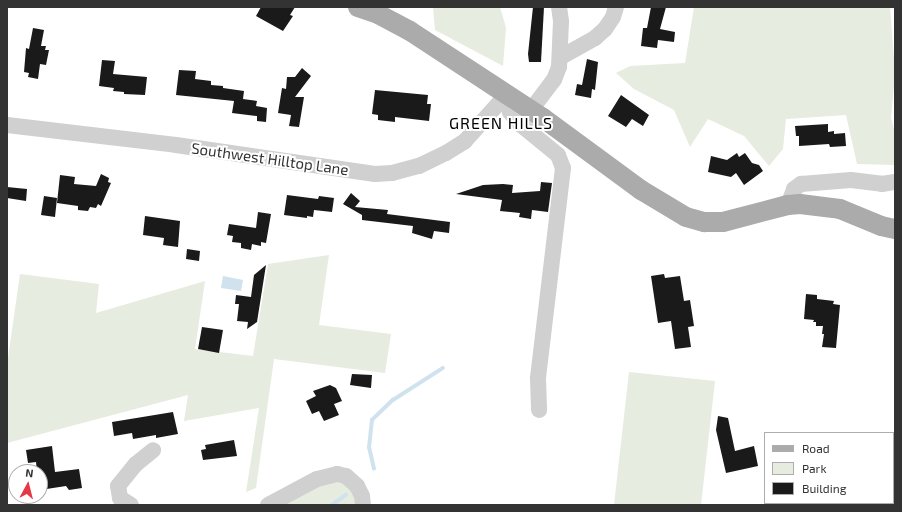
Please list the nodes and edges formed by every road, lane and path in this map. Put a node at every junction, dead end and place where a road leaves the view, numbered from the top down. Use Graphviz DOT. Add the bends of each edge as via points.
graph roads {
  1 [pos="358,7"];
  2 [pos="559,7"];
  3 [pos="616,7"];
  4 [pos="561,57"];
  5 [pos="506,95"];
  6 [pos="531,110"];
  7 [pos="7,125"];
  8 [pos="895,182"];
  9 [pos="788,205"];
  10 [pos="895,229"];
  11 [pos="539,410"];
  12 [pos="153,450"];
  13 [pos="131,505"];
  14 [pos="268,505"];
  15 [pos="363,505"];
  1 -- 5 [label="main road" via="404,27"];
  2 -- 4 [label="street"];
  3 -- 4 [label="street" via="605,29 595,38"];
  4 -- 6 [label="street" via="554,80"];
  5 -- 6 [label="main road"];
  5 -- 7 [label="street, Southwest Hilltop Lane" via="465,141 419,166 392,173 375,174 176,145"];
  5 -- 11 [label="street" via="510,112 520,124 558,155 563,168 538,380"];
  6 -- 9 [label="main road" via="641,190 686,217 704,222 723,222"];
  8 -- 9 [label="street" via="882,184 851,180 801,184 794,189"];
  9 -- 10 [label="main road" via="816,205 840,209"];
  12 -- 13 [label="street" via="136,464 118,486 120,498"];
  14 -- 15 [label="street" via="317,479 337,474 346,476 357,486"];
}
